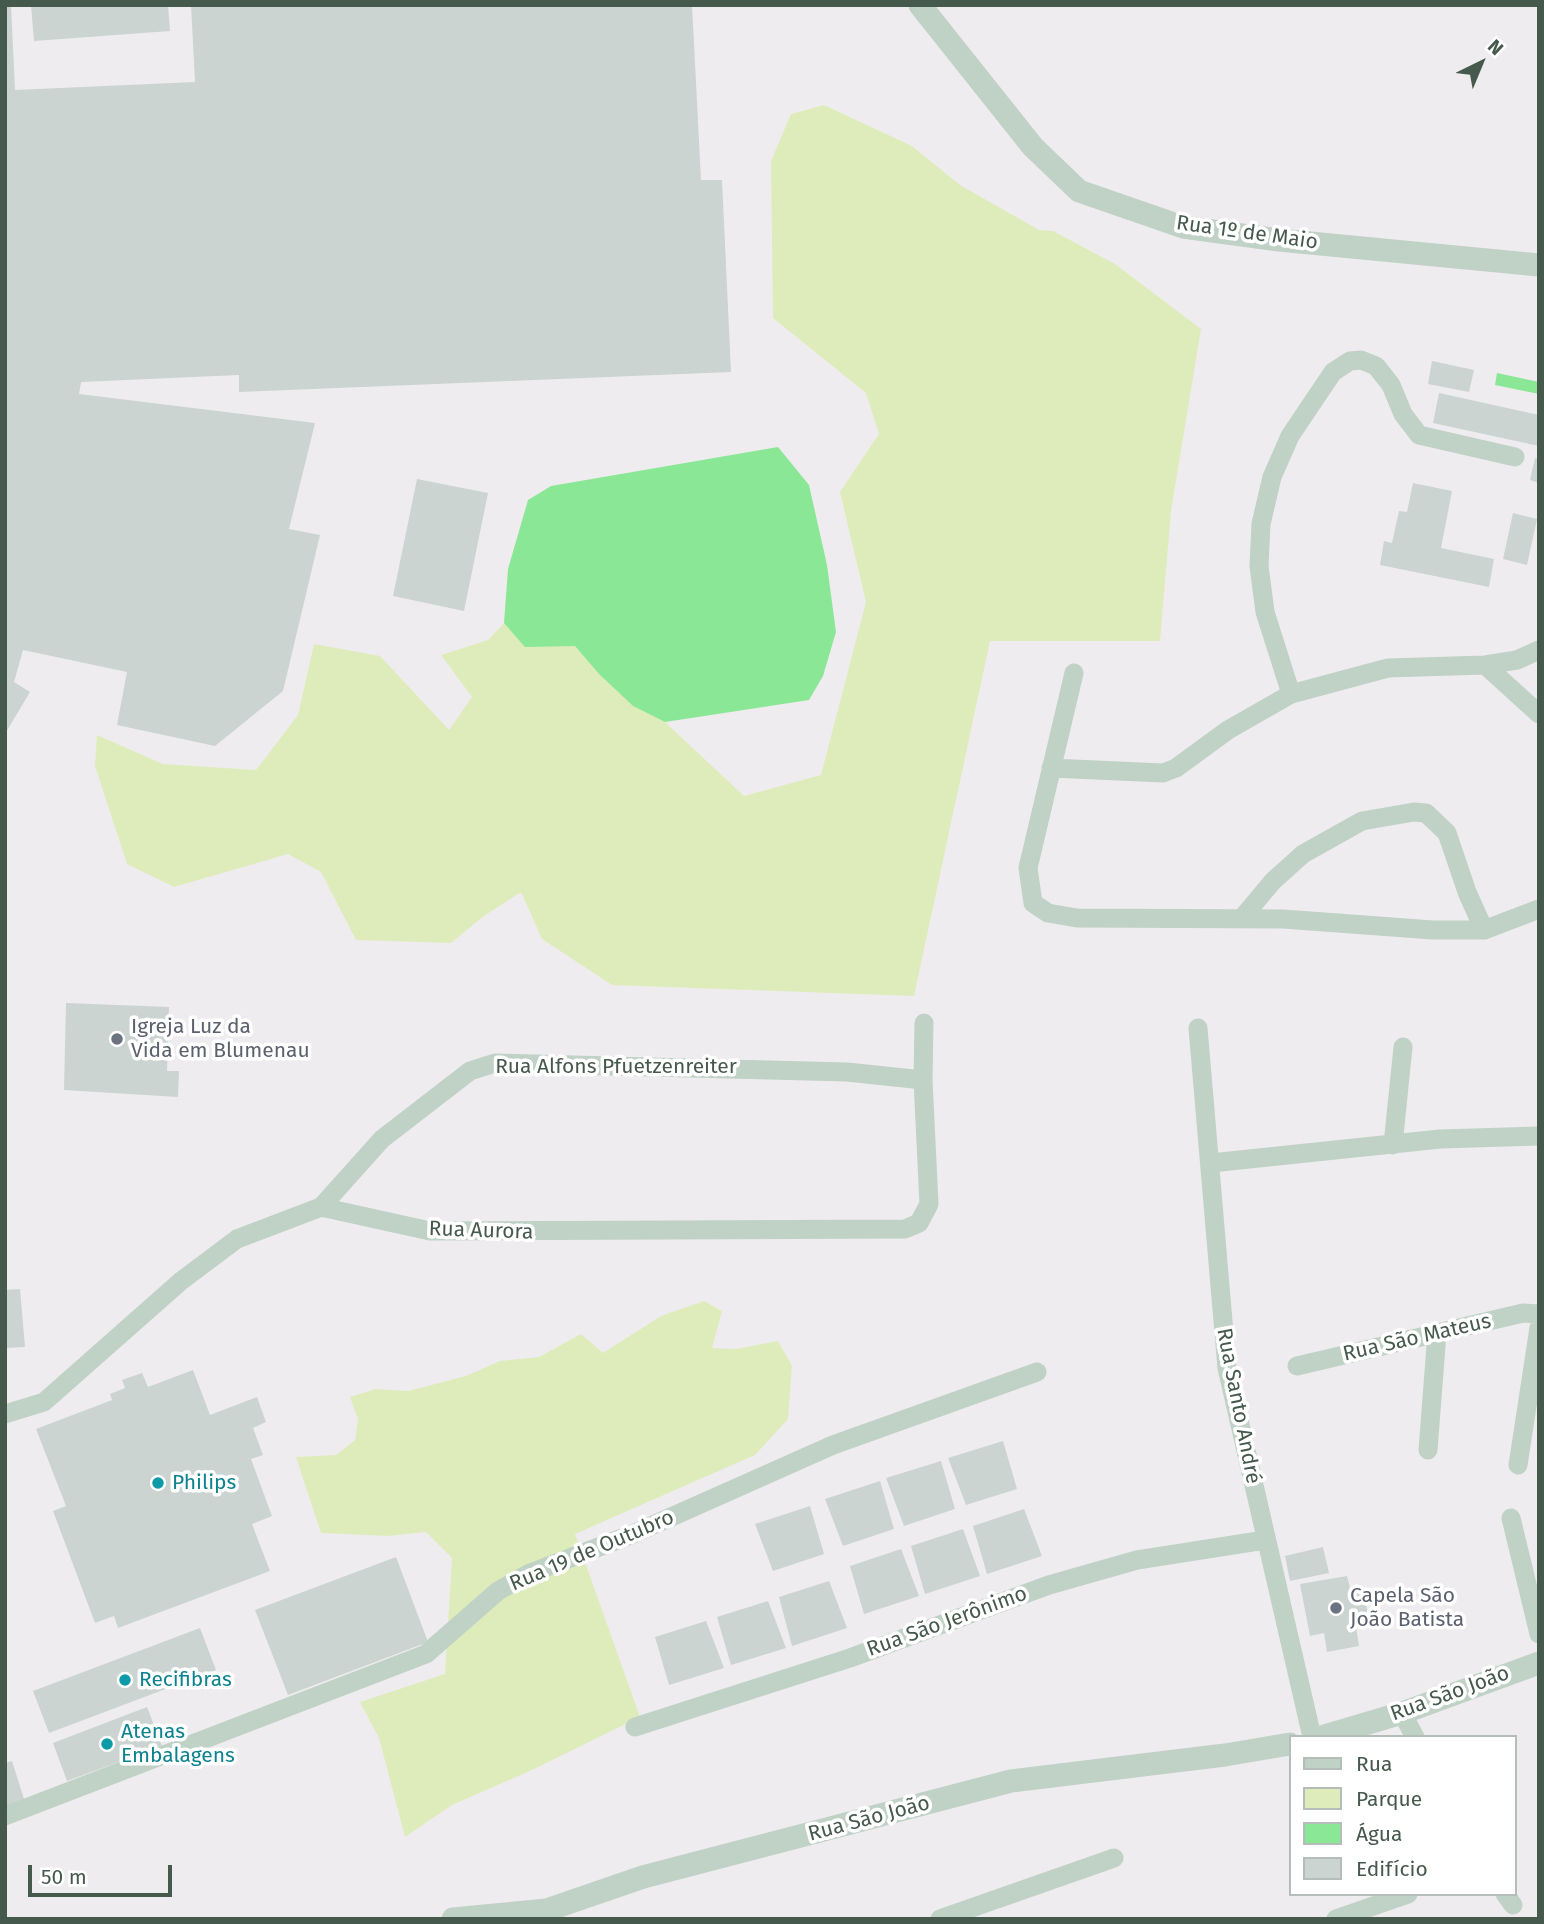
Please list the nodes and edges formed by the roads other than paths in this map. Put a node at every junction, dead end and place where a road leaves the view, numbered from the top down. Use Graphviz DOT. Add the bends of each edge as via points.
graph roads {
  1 [pos="919,5"];
  2 [pos="1539,265"];
  3 [pos="1515,457"];
  4 [pos="1539,650"];
  5 [pos="1485,665"];
  6 [pos="1074,673"];
  7 [pos="1291,694"];
  8 [pos="1539,715"];
  9 [pos="1051,768"];
  10 [pos="1539,909"];
  11 [pos="1242,918"];
  12 [pos="1484,930"];
  13 [pos="924,1023"];
  14 [pos="1198,1028"];
  15 [pos="1403,1047"];
  16 [pos="923,1080"];
  17 [pos="1539,1136"];
  18 [pos="1393,1144"];
  19 [pos="1211,1163"];
  20 [pos="321,1207"];
  21 [pos="1539,1314"];
  22 [pos="1539,1328"];
  23 [pos="1437,1333"];
  24 [pos="1297,1366"];
  25 [pos="1037,1373"];
  26 [pos="5,1414"];
  27 [pos="1428,1450"];
  28 [pos="1518,1465"];
  29 [pos="1511,1518"];
  30 [pos="1265,1540"];
  31 [pos="1539,1634"];
  32 [pos="1539,1663"];
  33 [pos="1402,1713"];
  34 [pos="635,1727"];
  35 [pos="1312,1735"];
  36 [pos="1328,1735"];
  37 [pos="1414,1735"];
  38 [pos="1288,1744"];
  39 [pos="5,1816"];
  40 [pos="1114,1858"];
  41 [pos="1402,1896"];
  42 [pos="453,1919"];
  43 [pos="940,1919"];
  44 [pos="1336,1919"];
  1 -- 2 [label="street, Rua 1º de Maio" via="1032,147 1079,191 1183,227"];
  3 -- 7 [label="street" via="1419,435 1376,366 1350,361 1333,372 1290,436 1272,477 1261,524 1259,566 1265,612"];
  4 -- 5 [label="street" via="1517,660"];
  5 -- 7 [label="street" via="1388,668"];
  5 -- 8 [label="street"];
  6 -- 9 [label="street"];
  7 -- 9 [label="street" via="1163,773"];
  9 -- 11 [label="street" via="1028,868 1033,903 1048,913 1077,918"];
  10 -- 12 [label="street"];
  11 -- 12 [label="street"];
  11 -- 12 [label="street" via="1303,855 1362,821 1414,812 1426,813 1447,833"];
  13 -- 16 [label="street"];
  14 -- 19 [label="street, Rua Santo André"];
  15 -- 18 [label="street"];
  16 -- 20 [label="street, Rua Alfons Pfuetzenreiter" via="821,1071 495,1063 470,1071 382,1139"];
  16 -- 20 [label="street, Rua Aurora" via="929,1203 919,1223 905,1229 430,1231"];
  17 -- 18 [label="street"];
  18 -- 19 [label="street"];
  19 -- 30 [label="street, Rua Santo André" via="1227,1368"];
  20 -- 26 [label="street" via="237,1239 181,1281 44,1402"];
  21 -- 23 [label="street, Rua São Mateus" via="1523,1313"];
  22 -- 28 [label="street"];
  23 -- 24 [label="street, Rua São Mateus"];
  23 -- 27 [label="street"];
  25 -- 39 [label="street, Rua 19 de Outubro" via="833,1445 632,1534 528,1574 498,1591 426,1654"];
  29 -- 31 [label="street"];
  30 -- 34 [label="street, Rua São Jerônimo" via="1137,1560 1049,1585 875,1649"];
  30 -- 35 [label="street, Rua Santo André"];
  32 -- 33 [label="street, Rua São João"];
  33 -- 36 [label="street, Rua São João"];
  33 -- 37 [label="street"];
  38 -- 42 [label="street, Rua São João" via="1011,1781 643,1877 547,1910"];
  40 -- 43 [label="street"];
  41 -- 44 [label="street"];
}
